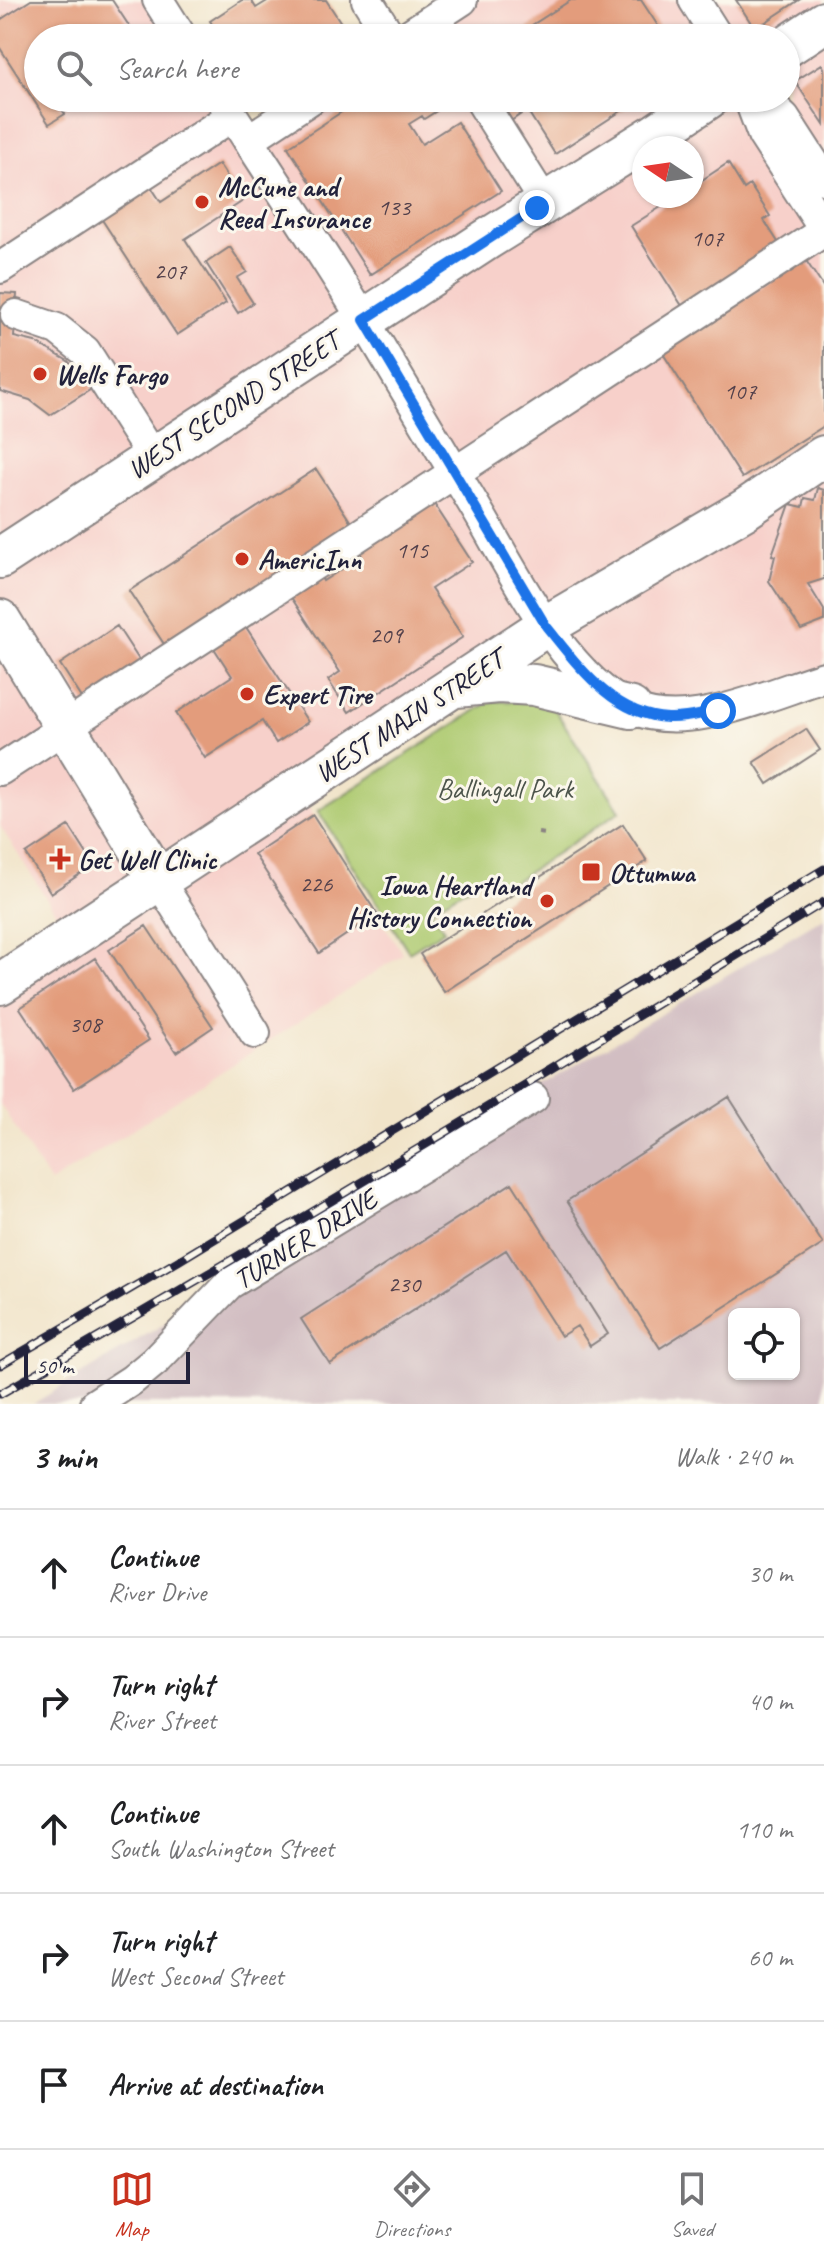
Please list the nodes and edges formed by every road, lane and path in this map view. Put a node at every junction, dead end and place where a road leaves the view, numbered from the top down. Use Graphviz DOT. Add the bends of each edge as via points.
graph roads {
  1 [pos="158,0"];
  2 [pos="367,0"];
  3 [pos="462,0"];
  4 [pos="694,0"];
  5 [pos="824,22"];
  6 [pos="173,24"];
  7 [pos="382,24"];
  8 [pos="440,24"];
  9 [pos="709,24"];
  10 [pos="800,38"];
  11 [pos="257,112"];
  12 [pos="488,112"];
  13 [pos="687,112"];
  14 [pos="754,112"];
  15 [pos="779,112"];
  16 [pos="234,118"];
  17 [pos="824,179"];
  18 [pos="545,203"];
  19 [pos="824,230"];
  20 [pos="0,268"];
  21 [pos="16,315"];
  22 [pos="364,320"];
  23 [pos="824,456"];
  24 [pos="153,458"];
  25 [pos="454,472"];
  26 [pos="0,558"];
  27 [pos="0,620"];
  28 [pos="546,626"];
  29 [pos="824,677"];
  30 [pos="452,688"];
  31 [pos="631,708"];
  32 [pos="64,727"];
  33 [pos="0,770"];
  34 [pos="538,833"];
  35 [pos="546,834"];
  36 [pos="159,881"];
  37 [pos="0,984"];
  38 [pos="255,1033"];
  39 [pos="533,1098"];
  40 [pos="95,1404"];
  1 -- 6 [label="street"];
  2 -- 7 [label="street"];
  3 -- 8 [label="street"];
  4 -- 9 [label="street"];
  5 -- 10 [label="main road"];
  11 -- 16 [label="street"];
  12 -- 18 [label="street"];
  13 -- 18 [label="main road, WEST SECOND STREET"];
  14 -- 19 [label="street" via="763,135"];
  15 -- 17 [label="street"];
  16 -- 20 [label="street"];
  16 -- 22 [label="street"];
  18 -- 22 [label="main road, WEST SECOND STREET"];
  19 -- 25 [label="street"];
  21 -- 24 [label="street" via="57,329 85,351"];
  22 -- 24 [label="main road, WEST SECOND STREET"];
  22 -- 25 [label="street"];
  23 -- 28 [label="main road, WEST MAIN STREET" via="744,510"];
  24 -- 26 [label="main road, WEST SECOND STREET"];
  25 -- 28 [label="street"];
  25 -- 32 [label="street"];
  27 -- 32 [label="main road"];
  28 -- 30 [label="main road, WEST MAIN STREET"];
  28 -- 31 [label="street" via="593,681"];
  29 -- 31 [label="street" via="690,717 668,718"];
  30 -- 31 [label="main road" via="534,685"];
  30 -- 36 [label="main road, WEST MAIN STREET"];
  32 -- 33 [label="street"];
  32 -- 36 [label="main road"];
  34 -- 35 [label="path"];
  36 -- 37 [label="main road, WEST MAIN STREET"];
  36 -- 38 [label="street"];
  39 -- 40 [label="street, TURNER DRIVE" via="229,1284 155,1361"];
}
